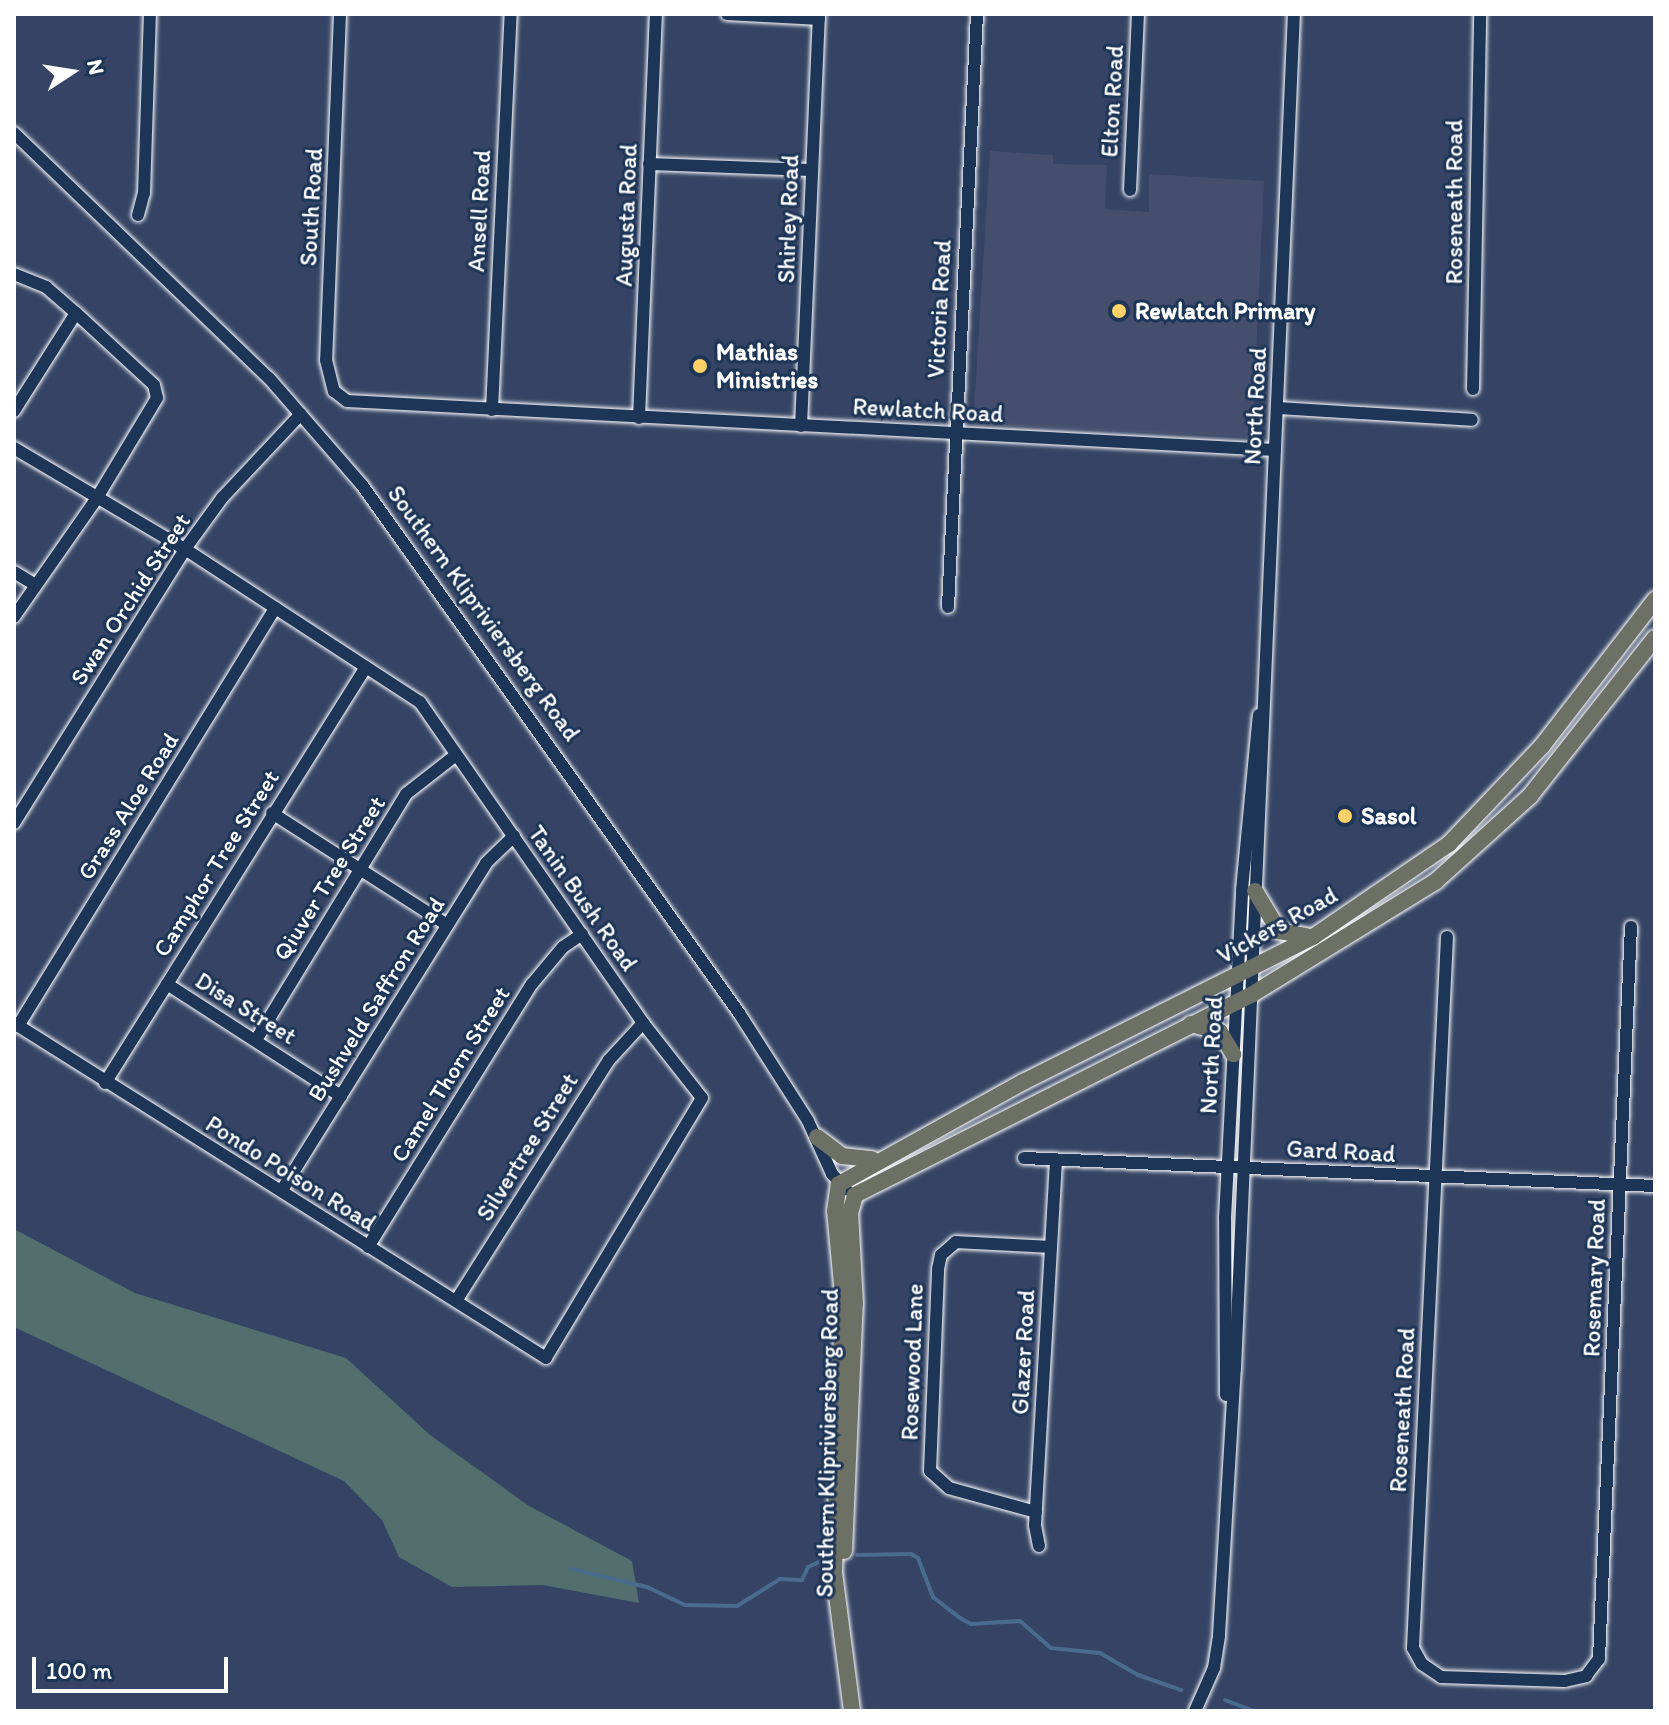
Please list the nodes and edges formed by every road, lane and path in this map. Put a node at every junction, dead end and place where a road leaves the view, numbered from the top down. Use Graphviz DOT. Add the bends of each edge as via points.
graph roads {
  1 [pos="150,14"];
  2 [pos="340,14"];
  3 [pos="511,14"];
  4 [pos="656,14"];
  5 [pos="727,14"];
  6 [pos="977,14"];
  7 [pos="1138,14"];
  8 [pos="1294,14"];
  9 [pos="1480,14"];
  10 [pos="819,17"];
  11 [pos="14,133"];
  12 [pos="649,164"];
  13 [pos="811,170"];
  14 [pos="1130,190"];
  15 [pos="138,215"];
  16 [pos="14,274"];
  17 [pos="76,313"];
  18 [pos="1473,389"];
  19 [pos="340,397"];
  20 [pos="1278,408"];
  21 [pos="492,410"];
  22 [pos="14,411"];
  23 [pos="301,414"];
  24 [pos="639,418"];
  25 [pos="1472,420"];
  26 [pos="801,426"];
  27 [pos="954,433"];
  28 [pos="14,448"];
  29 [pos="1275,450"];
  30 [pos="97,498"];
  31 [pos="185,549"];
  32 [pos="14,572"];
  33 [pos="34,584"];
  34 [pos="1655,600"];
  35 [pos="948,607"];
  36 [pos="275,608"];
  37 [pos="14,617"];
  38 [pos="1655,638"];
  39 [pos="366,667"];
  40 [pos="1262,704"];
  41 [pos="456,755"];
  42 [pos="272,813"];
  43 [pos="14,823"];
  44 [pos="514,836"];
  45 [pos="360,870"];
  46 [pos="1255,891"];
  47 [pos="447,925"];
  48 [pos="1631,927"];
  49 [pos="582,934"];
  50 [pos="1313,937"];
  51 [pos="1447,937"];
  52 [pos="1244,972"];
  53 [pos="167,984"];
  54 [pos="1244,998"];
  55 [pos="643,1023"];
  56 [pos="16,1024"];
  57 [pos="1191,1024"];
  58 [pos="256,1040"];
  59 [pos="1233,1054"];
  60 [pos="105,1083"];
  61 [pos="341,1096"];
  62 [pos="817,1137"];
  63 [pos="1024,1158"];
  64 [pos="879,1159"];
  65 [pos="1056,1161"];
  66 [pos="1228,1169"];
  67 [pos="1244,1170"];
  68 [pos="1435,1177"];
  69 [pos="839,1184"];
  70 [pos="1620,1184"];
  71 [pos="1655,1186"];
  72 [pos="282,1190"];
  73 [pos="855,1195"];
  74 [pos="368,1247"];
  75 [pos="1051,1247"];
  76 [pos="456,1301"];
  77 [pos="546,1358"];
  78 [pos="1228,1409"];
  79 [pos="1036,1512"];
  80 [pos="1039,1546"];
  81 [pos="1602,1631"];
  82 [pos="852,1711"];
  83 [pos="864,1711"];
  84 [pos="1195,1711"];
  1 -- 15 [label="street" via="144,193"];
  2 -- 19 [label="street, South Road" via="326,360 329,381"];
  3 -- 21 [label="street, Ansell Road"];
  4 -- 12 [label="street, Augusta Road"];
  5 -- 10 [label="street"];
  6 -- 27 [label="street, Victoria Road"];
  7 -- 14 [label="street, Elton Road"];
  8 -- 20 [label="street, North Road"];
  9 -- 18 [label="street, Roseneath Road"];
  10 -- 13 [label="street, Shirley Road"];
  11 -- 23 [label="street, Southern Klipriviersberg Road"];
  12 -- 13 [label="street"];
  12 -- 24 [label="street, Augusta Road"];
  13 -- 26 [label="street, Shirley Road"];
  16 -- 17 [label="street" via="46,287"];
  17 -- 22 [label="street"];
  17 -- 30 [label="street" via="154,385 157,398"];
  19 -- 21 [label="street, Rewlatch Road" via="355,403"];
  20 -- 25 [label="street"];
  20 -- 29 [label="street, North Road"];
  21 -- 24 [label="street, Rewlatch Road"];
  23 -- 31 [label="street, Swan Orchid Street" via="222,498"];
  23 -- 62 [label="street, Southern Klipriviersberg Road" via="362,485 599,812 774,1064"];
  24 -- 26 [label="street, Rewlatch Road"];
  26 -- 27 [label="street, Rewlatch Road"];
  27 -- 29 [label="street, Rewlatch Road"];
  27 -- 35 [label="street, Victoria Road"];
  28 -- 30 [label="street, Tanin Bush Road"];
  29 -- 40 [label="street, North Road"];
  30 -- 31 [label="street, Tanin Bush Road"];
  30 -- 33 [label="street"];
  31 -- 36 [label="street, Tanin Bush Road"];
  31 -- 43 [label="street, Swan Orchid Street"];
  32 -- 33 [label="street"];
  33 -- 37 [label="street"];
  34 -- 50 [label="main road, Vickers Road" via="1542,746 1456,838"];
  36 -- 39 [label="street, Tanin Bush Road"];
  36 -- 56 [label="street, Grass Aloe Road"];
  38 -- 54 [label="main road, Vickers Road" via="1549,774 1471,853 1366,928"];
  39 -- 41 [label="street, Tanin Bush Road" via="420,702"];
  39 -- 42 [label="street, Camphor Tree Street"];
  40 -- 46 [label="street, North Road" via="1266,749"];
  40 -- 52 [label="street, North Road" via="1251,772"];
  41 -- 44 [label="street, Tanin Bush Road"];
  41 -- 45 [label="street, Qiuver Tree Street" via="406,794"];
  42 -- 45 [label="street"];
  42 -- 53 [label="street, Camphor Tree Street"];
  44 -- 47 [label="street, Bushveld Saffron Road" via="486,863"];
  44 -- 49 [label="street, Tanin Bush Road"];
  45 -- 47 [label="street"];
  45 -- 58 [label="street, Qiuver Tree Street"];
  46 -- 50 [label="main road" via="1279,931"];
  46 -- 52 [label="street, North Road"];
  47 -- 61 [label="street, Bushveld Saffron Road"];
  48 -- 70 [label="street, Rosemary Road"];
  49 -- 55 [label="street, Tanin Bush Road"];
  49 -- 74 [label="street, Camel Thorn Street" via="563,947 532,984"];
  50 -- 52 [label="main road, Vickers Road"];
  51 -- 68 [label="street, Roseneath Road"];
  52 -- 54 [label="street, North Road"];
  52 -- 64 [label="main road, Vickers Road"];
  53 -- 58 [label="street, Disa Street"];
  53 -- 60 [label="street, Camphor Tree Street"];
  54 -- 57 [label="main road, Vickers Road"];
  54 -- 59 [label="street, North Road"];
  54 -- 67 [label="street, North Road"];
  55 -- 76 [label="street, Silvertree Street" via="609,1060"];
  55 -- 77 [label="street, Tanin Bush Road" via="702,1098"];
  56 -- 60 [label="street, Pondo Poison Road"];
  57 -- 59 [label="main road" via="1220,1032"];
  57 -- 73 [label="main road, Vickers Road"];
  58 -- 61 [label="street, Disa Street"];
  59 -- 66 [label="street, North Road"];
  60 -- 72 [label="street, Pondo Poison Road"];
  61 -- 72 [label="street, Bushveld Saffron Road"];
  62 -- 64 [label="main road" via="854,1160"];
  62 -- 69 [label="street, Southern Klipriviersberg Road"];
  63 -- 65 [label="street, Gard Road"];
  64 -- 69 [label="main road, Vickers Road"];
  65 -- 66 [label="street, Gard Road"];
  65 -- 75 [label="street, Glazer Road"];
  66 -- 67 [label="street, Gard Road"];
  66 -- 78 [label="street, North Road" via="1223,1338"];
  67 -- 68 [label="street, Gard Road"];
  67 -- 78 [label="street, North Road"];
  68 -- 70 [label="street, Gard Road"];
  68 -- 81 [label="street, Roseneath Road" via="1415,1654 1441,1677 1565,1681 1586,1676 1597,1665"];
  69 -- 73 [label="street"];
  69 -- 82 [label="main road, Southern Klipriviersberg Road" via="835,1211 843,1295 834,1572"];
  70 -- 71 [label="street, Gard Road"];
  70 -- 81 [label="street, Rosemary Road"];
  72 -- 74 [label="street, Pondo Poison Road"];
  73 -- 83 [label="main road, Southern Klipriviersberg Road" via="850,1213 855,1304 844,1575"];
  74 -- 76 [label="street, Pondo Poison Road"];
  75 -- 79 [label="street, Glazer Road"];
  75 -- 79 [label="street, Rosewood Lane" via="956,1242 941,1255 938,1269 930,1471 949,1488"];
  76 -- 77 [label="street, Pondo Poison Road"];
  78 -- 84 [label="street, North Road" via="1219,1635 1214,1668"];
  79 -- 80 [label="street, Glazer Road"];
}
